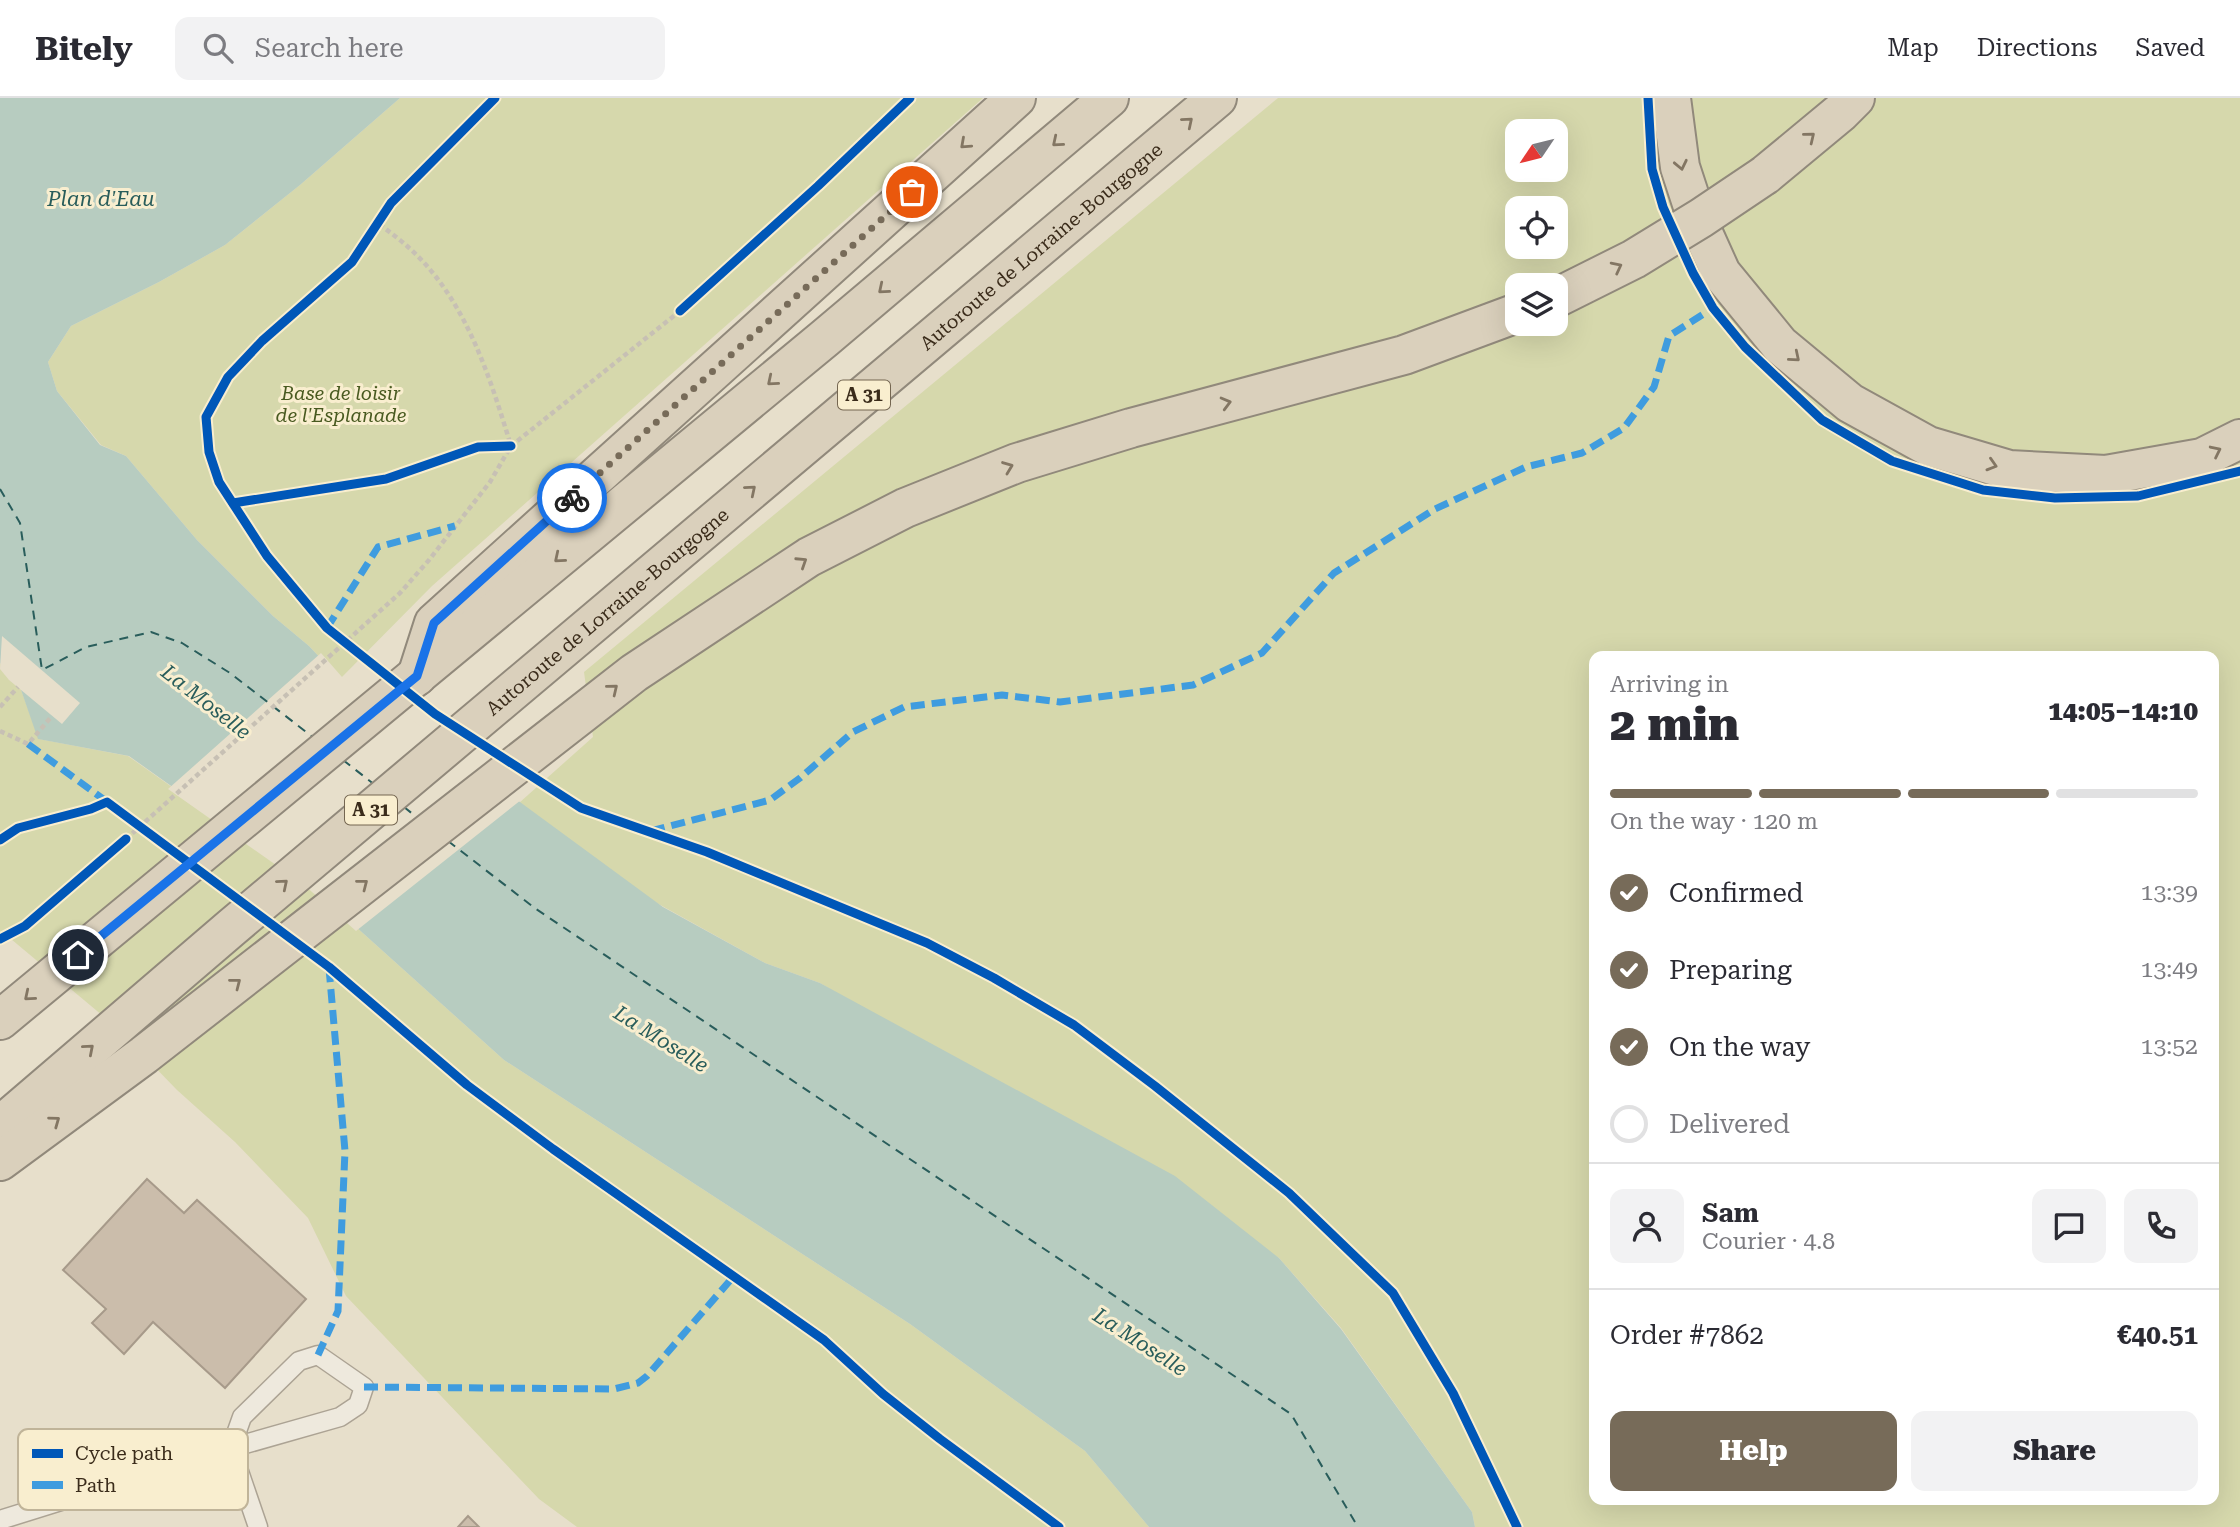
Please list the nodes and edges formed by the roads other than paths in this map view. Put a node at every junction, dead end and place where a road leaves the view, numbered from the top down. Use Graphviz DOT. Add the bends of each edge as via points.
graph roads {
  1 [pos="1016,98"];
  2 [pos="1109,98"];
  3 [pos="1217,98"];
  4 [pos="1671,98"];
  5 [pos="1854,98"];
  6 [pos="1568,292"];
  7 [pos="1505,317"];
  8 [pos="2240,439"];
  9 [pos="417,676"];
  10 [pos="0,1020"];
  11 [pos="0,1126"];
  12 [pos="0,1161"];
  13 [pos="238,1429"];
  14 [pos="248,1443"];
  15 [pos="248,1498"];
  16 [pos="32,1510"];
  17 [pos="0,1520"];
  18 [pos="258,1527"];
  1 -- 9 [label="highway, one-way" via="434,623"];
  2 -- 9 [label="highway, one-way"];
  11 -- 3 [label="highway, Autoroute de Lorraine-Bourgogne / A 31, one-way"];
  4 -- 8 [label="highway, one-way" via="1680,167 1721,273 1780,345 1850,403 1928,446 2009,470 2106,475 2202,458"];
  6 -- 5 [label="highway, one-way, bridge" via="1634,259 1765,174"];
  12 -- 7 [label="highway, one-way" via="144,1055 634,673 809,557 905,508 1017,463 1404,355"];
  9 -- 10 [label="highway, one-way"];
  13 -- 14 [label="lane" via="242,1417 299,1361 318,1355 364,1387 358,1405 340,1418"];
  15 -- 18 [label="lane"];
  16 -- 17 [label="lane"];
}
